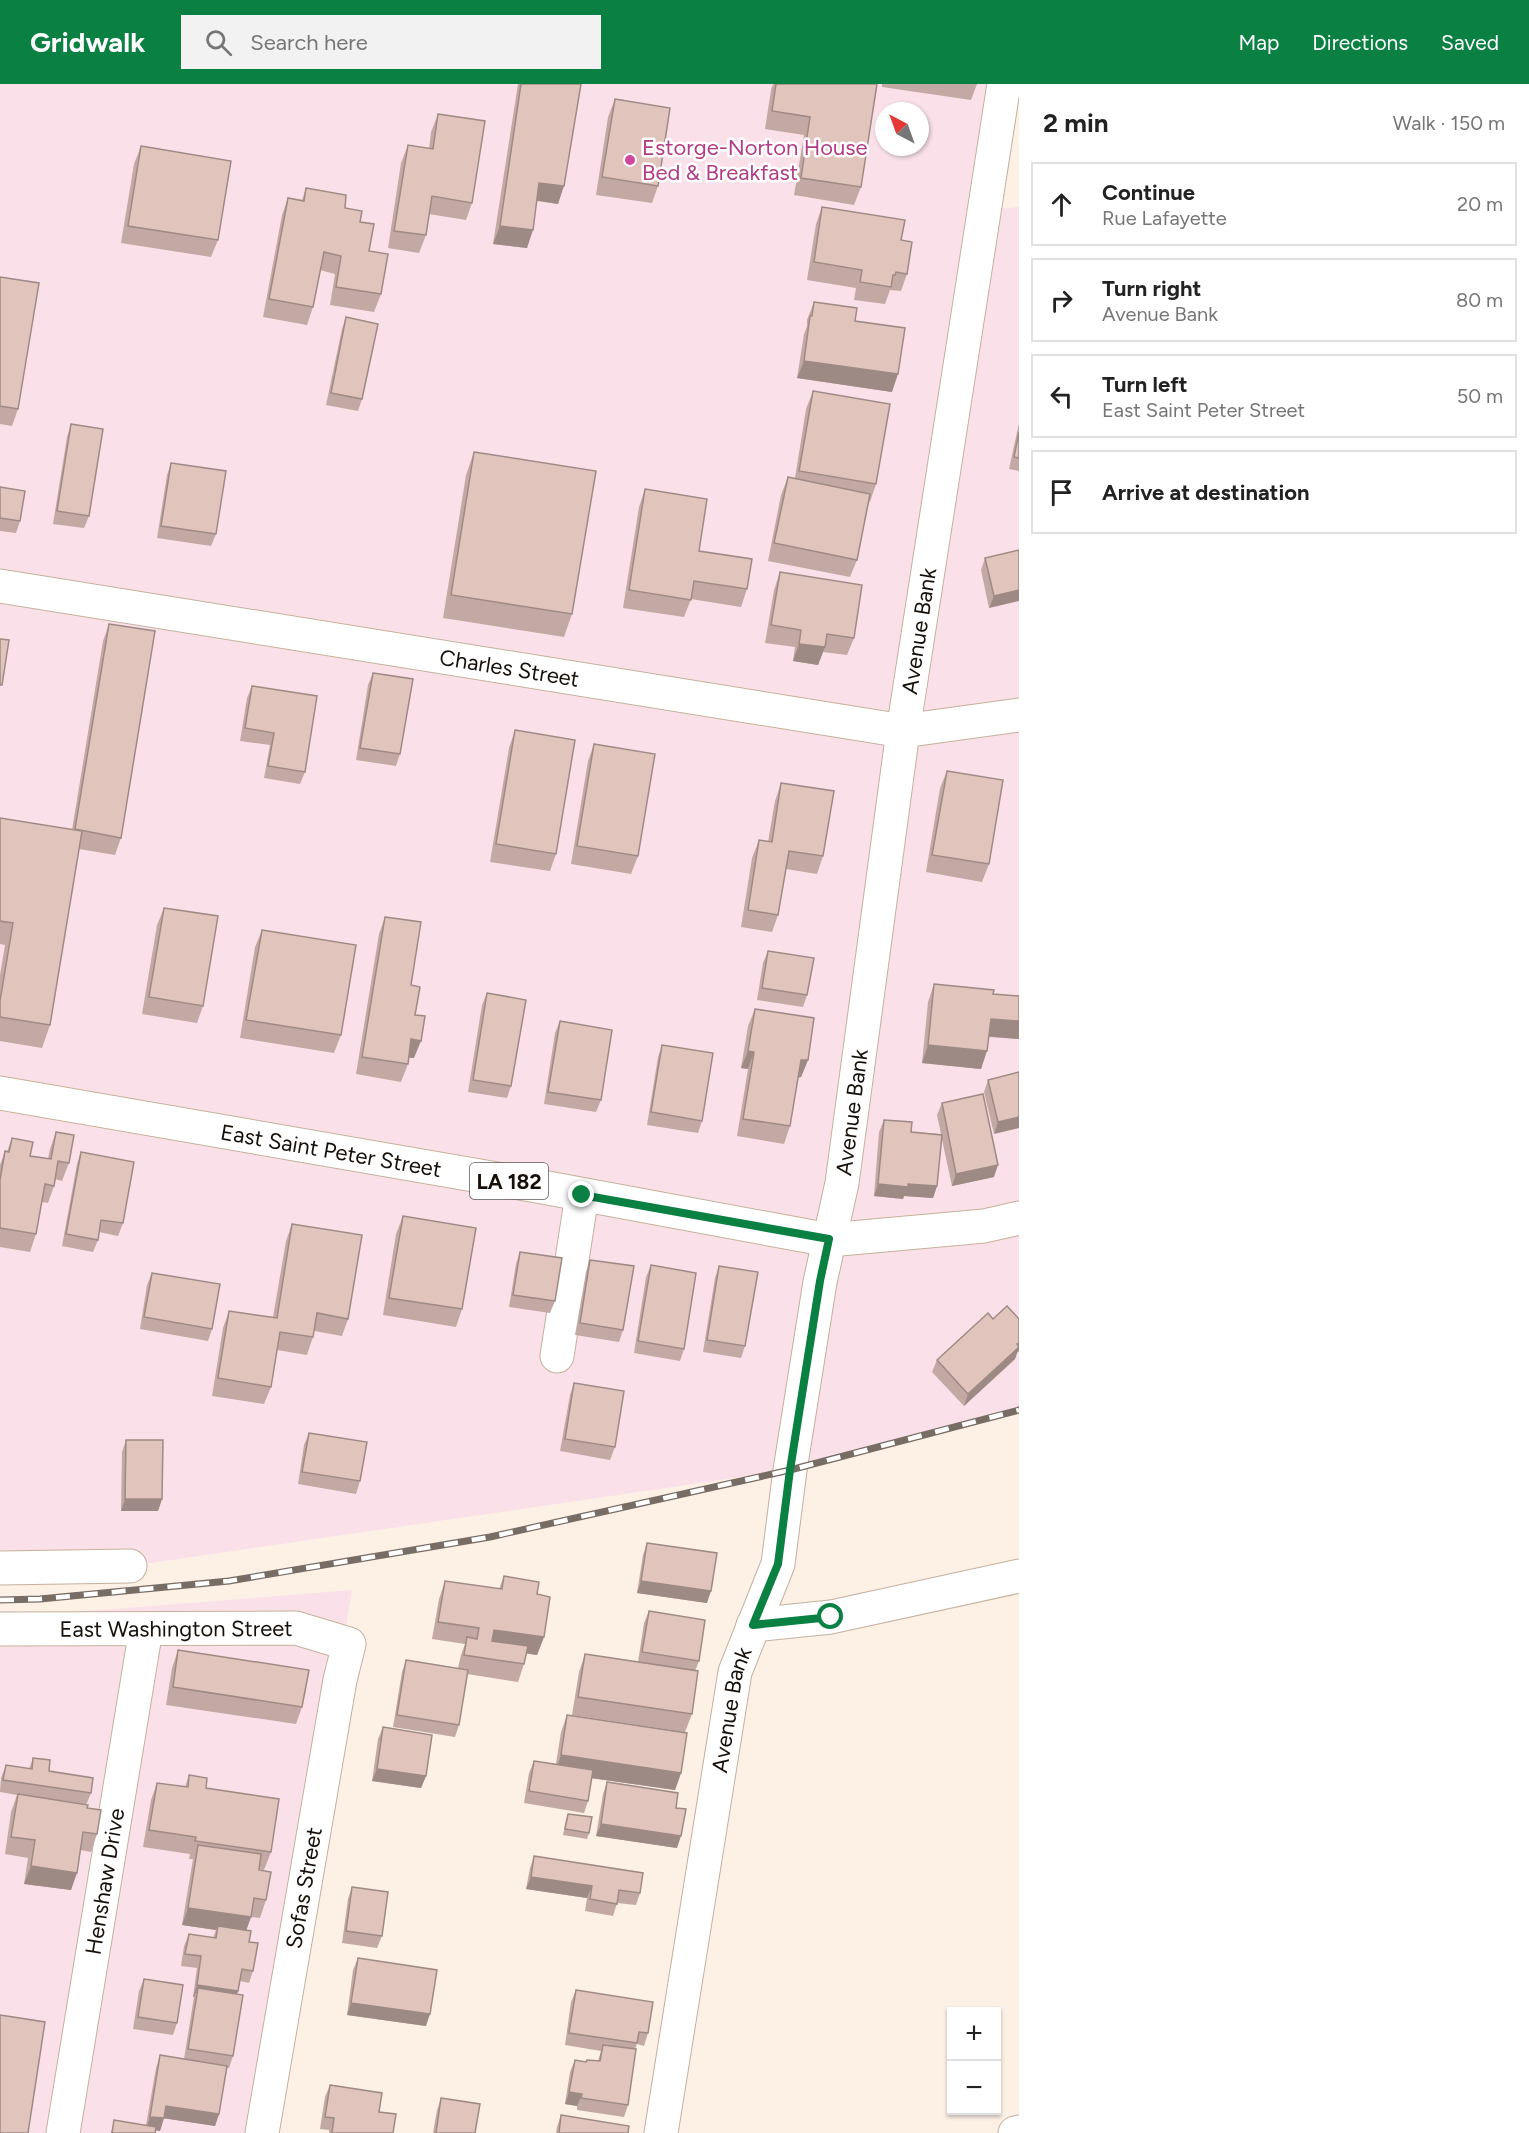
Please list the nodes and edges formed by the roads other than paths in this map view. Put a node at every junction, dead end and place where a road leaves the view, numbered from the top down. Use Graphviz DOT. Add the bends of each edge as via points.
graph roads {
  1 [pos="1004,84"];
  2 [pos="0,586"];
  3 [pos="1019,715"];
  4 [pos="903,731"];
  5 [pos="0,1093"];
  6 [pos="582,1195"];
  7 [pos="1019,1218"];
  8 [pos="829,1239"];
  9 [pos="557,1356"];
  10 [pos="130,1566"];
  11 [pos="0,1568"];
  12 [pos="1019,1576"];
  13 [pos="753,1625"];
  14 [pos="0,1629"];
  15 [pos="146,1629"];
  16 [pos="349,1644"];
  17 [pos="63,2133"];
  18 [pos="262,2133"];
  19 [pos="661,2133"];
  1 -- 4 [label="street, Avenue Bank"];
  2 -- 4 [label="street, Charles Street"];
  3 -- 4 [label="street, Charles Street"];
  4 -- 8 [label="street, Avenue Bank" via="842,1183"];
  5 -- 6 [label="street, East Saint Peter Street / LA 182"];
  6 -- 8 [label="street, East Saint Peter Street / LA 182"];
  6 -- 9 [label="street"];
  7 -- 8 [label="street, East Saint Peter Street / LA 182" via="984,1226"];
  8 -- 13 [label="street, Avenue Bank" via="778,1564"];
  10 -- 11 [label="street"];
  12 -- 13 [label="street" via="831,1617"];
  13 -- 19 [label="street, Avenue Bank" via="735,1672"];
  14 -- 15 [label="street, East Washington Street"];
  15 -- 16 [label="street, East Washington Street" via="296,1628"];
  15 -- 17 [label="street, Henshaw Drive"];
  16 -- 18 [label="street, Sofas Street"];
}
